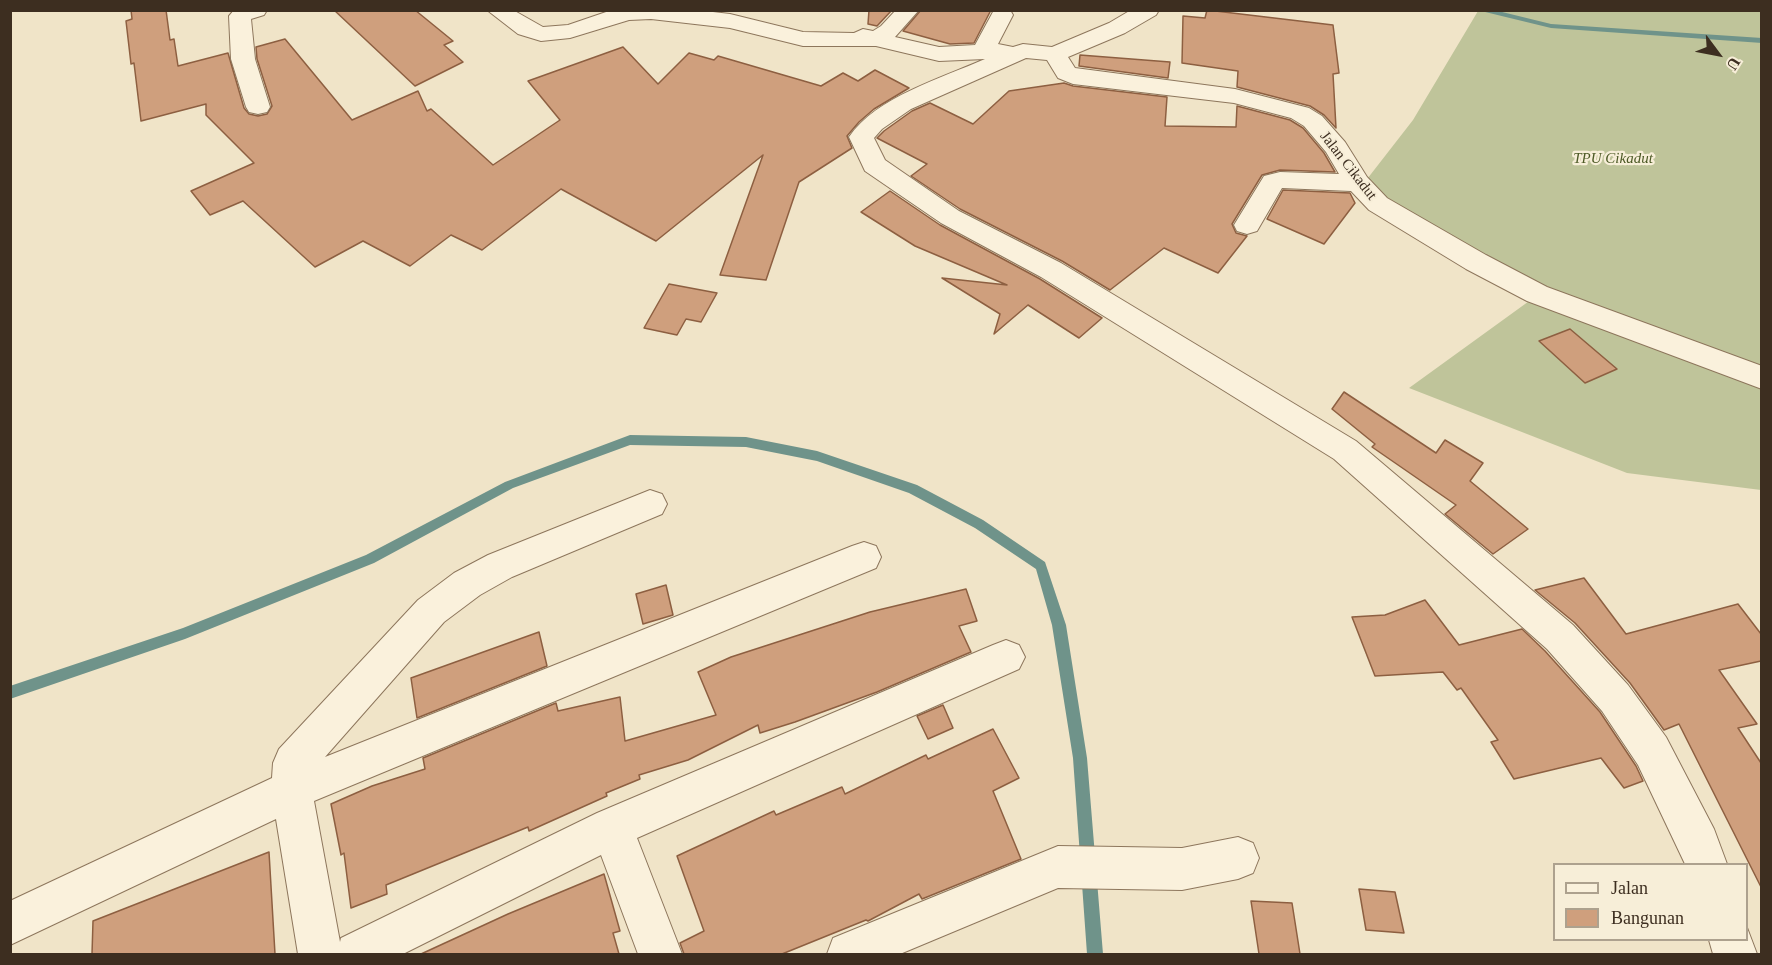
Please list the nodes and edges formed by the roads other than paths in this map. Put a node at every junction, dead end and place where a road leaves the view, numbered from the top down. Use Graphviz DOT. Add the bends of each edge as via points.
graph roads {
  1 [pos="498,10"];
  2 [pos="545,10"];
  3 [pos="583,10"];
  4 [pos="750,10"];
  5 [pos="908,10"];
  6 [pos="1148,10"];
  7 [pos="245,12"];
  8 [pos="1002,15"];
  9 [pos="876,39"];
  10 [pos="1023,51"];
  11 [pos="982,52"];
  12 [pos="1055,54"];
  13 [pos="258,107"];
  14 [pos="1358,183"];
  15 [pos="1247,225"];
  16 [pos="1761,378"];
  17 [pos="650,504"];
  18 [pos="864,557"];
  19 [pos="1006,657"];
  20 [pos="292,790"];
  21 [pos="612,828"];
  22 [pos="1238,858"];
  23 [pos="1706,863"];
  24 [pos="10,924"];
  25 [pos="320,954"];
  26 [pos="357,954"];
  27 [pos="660,954"];
  28 [pos="849,954"];
  1 -- 9 [label="street" via="541,34 651,12 730,21 803,39"];
  2 -- 3 [label="street" via="561,18"];
  4 -- 9 [label="street" via="793,16"];
  5 -- 9 [label="street"];
  6 -- 12 [label="street" via="1117,28"];
  7 -- 13 [label="street" via="243,59"];
  8 -- 11 [label="street"];
  9 -- 11 [label="street" via="939,54"];
  10 -- 11 [label="street"];
  10 -- 12 [label="street"];
  10 -- 23 [label="street" via="903,104 873,124 861,137 874,165 950,217 1051,270 1345,450 1560,637 1615,698 1653,751"];
  12 -- 14 [label="street, Jalan Cikadut" via="1066,73 1073,77 1235,96 1300,113 1313,121 1336,147"];
  14 -- 15 [label="street" via="1273,182"];
  14 -- 16 [label="street, Jalan Cikadut" via="1378,204 1537,294"];
  17 -- 20 [label="street" via="500,566 431,611 293,763"];
  18 -- 20 [label="street"];
  19 -- 21 [label="street"];
  20 -- 24 [label="street"];
  20 -- 25 [label="street"];
  21 -- 26 [label="street"];
  21 -- 27 [label="street"];
  22 -- 28 [label="street" via="1182,869 1058,867"];
}
